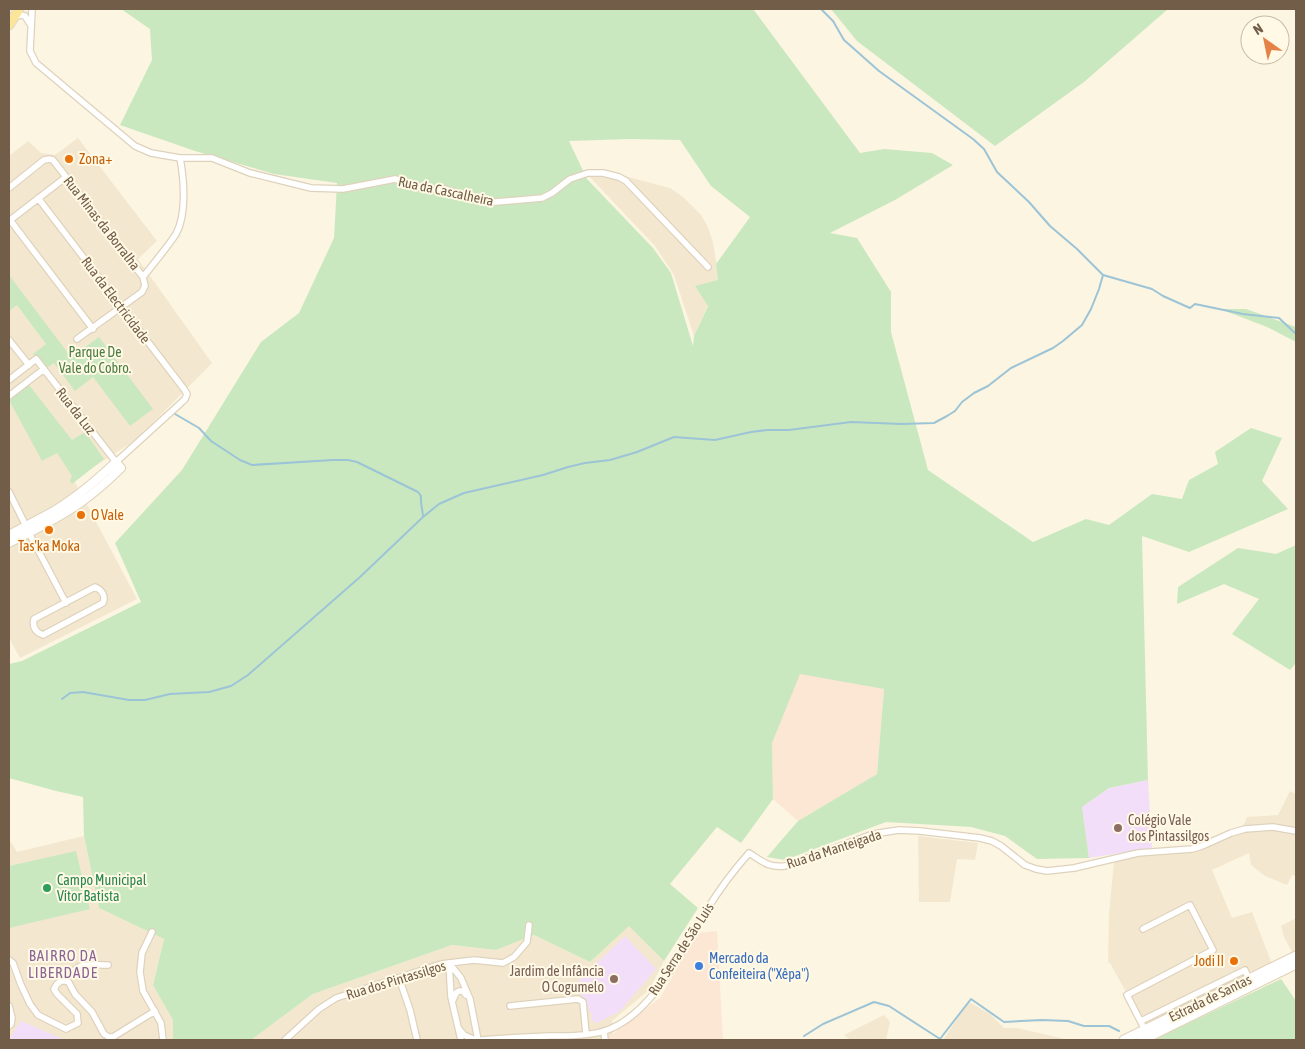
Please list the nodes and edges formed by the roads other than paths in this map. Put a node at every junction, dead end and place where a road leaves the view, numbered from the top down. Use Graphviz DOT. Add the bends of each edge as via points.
graph roads {
  1 [pos="32,11"];
  2 [pos="16,13"];
  3 [pos="9,25"];
  4 [pos="31,26"];
  5 [pos="180,158"];
  6 [pos="66,176"];
  7 [pos="9,188"];
  8 [pos="38,198"];
  9 [pos="9,220"];
  10 [pos="708,267"];
  11 [pos="143,277"];
  12 [pos="122,307"];
  13 [pos="93,329"];
  14 [pos="77,339"];
  15 [pos="9,340"];
  16 [pos="28,365"];
  17 [pos="44,369"];
  18 [pos="9,380"];
  19 [pos="9,396"];
  20 [pos="116,462"];
  21 [pos="9,492"];
  22 [pos="27,529"];
  23 [pos="9,535"];
  24 [pos="9,543"];
  25 [pos="66,602"];
  26 [pos="1296,831"];
  27 [pos="749,853"];
  28 [pos="528,925"];
  29 [pos="1143,929"];
  30 [pos="152,932"];
  31 [pos="1296,956"];
  32 [pos="9,960"];
  33 [pos="449,963"];
  34 [pos="1296,964"];
  35 [pos="108,965"];
  36 [pos="399,978"];
  37 [pos="65,981"];
  38 [pos="470,999"];
  39 [pos="452,1002"];
  40 [pos="9,1006"];
  41 [pos="510,1006"];
  42 [pos="156,1011"];
  43 [pos="9,1026"];
  44 [pos="1143,1026"];
  45 [pos="458,1028"];
  46 [pos="604,1030"];
  47 [pos="586,1034"];
  48 [pos="575,1038"];
  49 [pos="516,1039"];
  50 [pos="163,1040"];
  51 [pos="285,1040"];
  52 [pos="417,1040"];
  53 [pos="461,1040"];
  54 [pos="478,1040"];
  55 [pos="605,1040"];
  56 [pos="1124,1040"];
  57 [pos="1142,1040"];
  1 -- 2 [label="street" via="29,16"];
  1 -- 4 [label="street, Rua da Cascalheira"];
  2 -- 3 [label="main road"];
  2 -- 4 [label="street"];
  4 -- 5 [label="street, Rua da Cascalheira" via="30,51 42,69 135,146 151,154"];
  5 -- 10 [label="street, Rua da Cascalheira" via="212,158 250,173 311,188 343,189 395,179 445,189 486,202 542,198 570,179 588,173 603,173 626,181"];
  5 -- 11 [label="street" via="182,216 176,233"];
  6 -- 7 [label="street, Rua Minas da Borralha" via="54,161 46,159"];
  6 -- 8 [label="street"];
  6 -- 11 [label="street, Rua Minas da Borralha"];
  8 -- 9 [label="street"];
  8 -- 12 [label="street, Rua da Electricidade"];
  9 -- 13 [label="street"];
  11 -- 12 [label="street, Rua Minas da Borralha" via="145,286 142,292"];
  12 -- 13 [label="street, Rua Minas da Borralha"];
  12 -- 20 [label="street, Rua da Electricidade" via="187,394"];
  13 -- 14 [label="street, Rua Minas da Borralha"];
  15 -- 16 [label="street"];
  16 -- 17 [label="street, Rua da Luz" via="36,359"];
  16 -- 18 [label="street"];
  17 -- 19 [label="street"];
  17 -- 20 [label="street, Rua da Luz"];
  20 -- 22 [label="street" via="121,468 94,493 64,514"];
  21 -- 22 [label="street"];
  22 -- 23 [label="street"];
  22 -- 24 [label="street"];
  22 -- 25 [label="street"];
  25 -- 25 [label="street" via="95,587 102,591 104,598 103,603 43,635 34,629 34,619"];
  26 -- 27 [label="street, Rua da Manteigada" via="1273,827 1245,829 1192,849 1138,853 1047,871 1025,865 992,841 920,831 874,834 785,866 769,865"];
  27 -- 46 [label="street, Rua Serra de São Luis" via="720,889 658,990 627,1019"];
  28 -- 33 [label="street, Rua dos Pintassilgos" via="526,942 514,957 503,963 474,960"];
  29 -- 44 [label="street" via="1190,905 1213,950 1127,995"];
  30 -- 42 [label="street" via="142,952 140,972 143,991"];
  31 -- 44 [label="main road, Estrada de Santas"];
  32 -- 37 [label="street" via="38,1015 66,1029 78,1023 78,1014 54,989"];
  33 -- 36 [label="street, Rua dos Pintassilgos"];
  33 -- 38 [label="street" via="461,978"];
  33 -- 39 [label="street"];
  34 -- 57 [label="main road, Estrada de Santas"];
  35 -- 37 [label="street" via="78,966"];
  36 -- 51 [label="street, Rua dos Pintassilgos" via="336,998 319,1008"];
  36 -- 52 [label="street"];
  37 -- 42 [label="street" via="92,1012 100,1030 109,1037"];
  38 -- 39 [label="street" via="459,991"];
  38 -- 54 [label="street"];
  39 -- 45 [label="street"];
  40 -- 43 [label="street" via="12,1018"];
  41 -- 47 [label="street" via="578,999 585,1008"];
  42 -- 50 [label="street"];
  44 -- 56 [label="main road, Estrada de Santas"];
  45 -- 53 [label="street"];
  45 -- 54 [label="street" via="464,1035"];
  46 -- 47 [label="street, Rua Serra de São Luis"];
  46 -- 55 [label="street"];
  47 -- 48 [label="street, Rua Serra de São Luis"];
  48 -- 49 [label="street, Rua Serra de São Luis"];
  49 -- 54 [label="street, Rua Serra de São Luis"];
}
